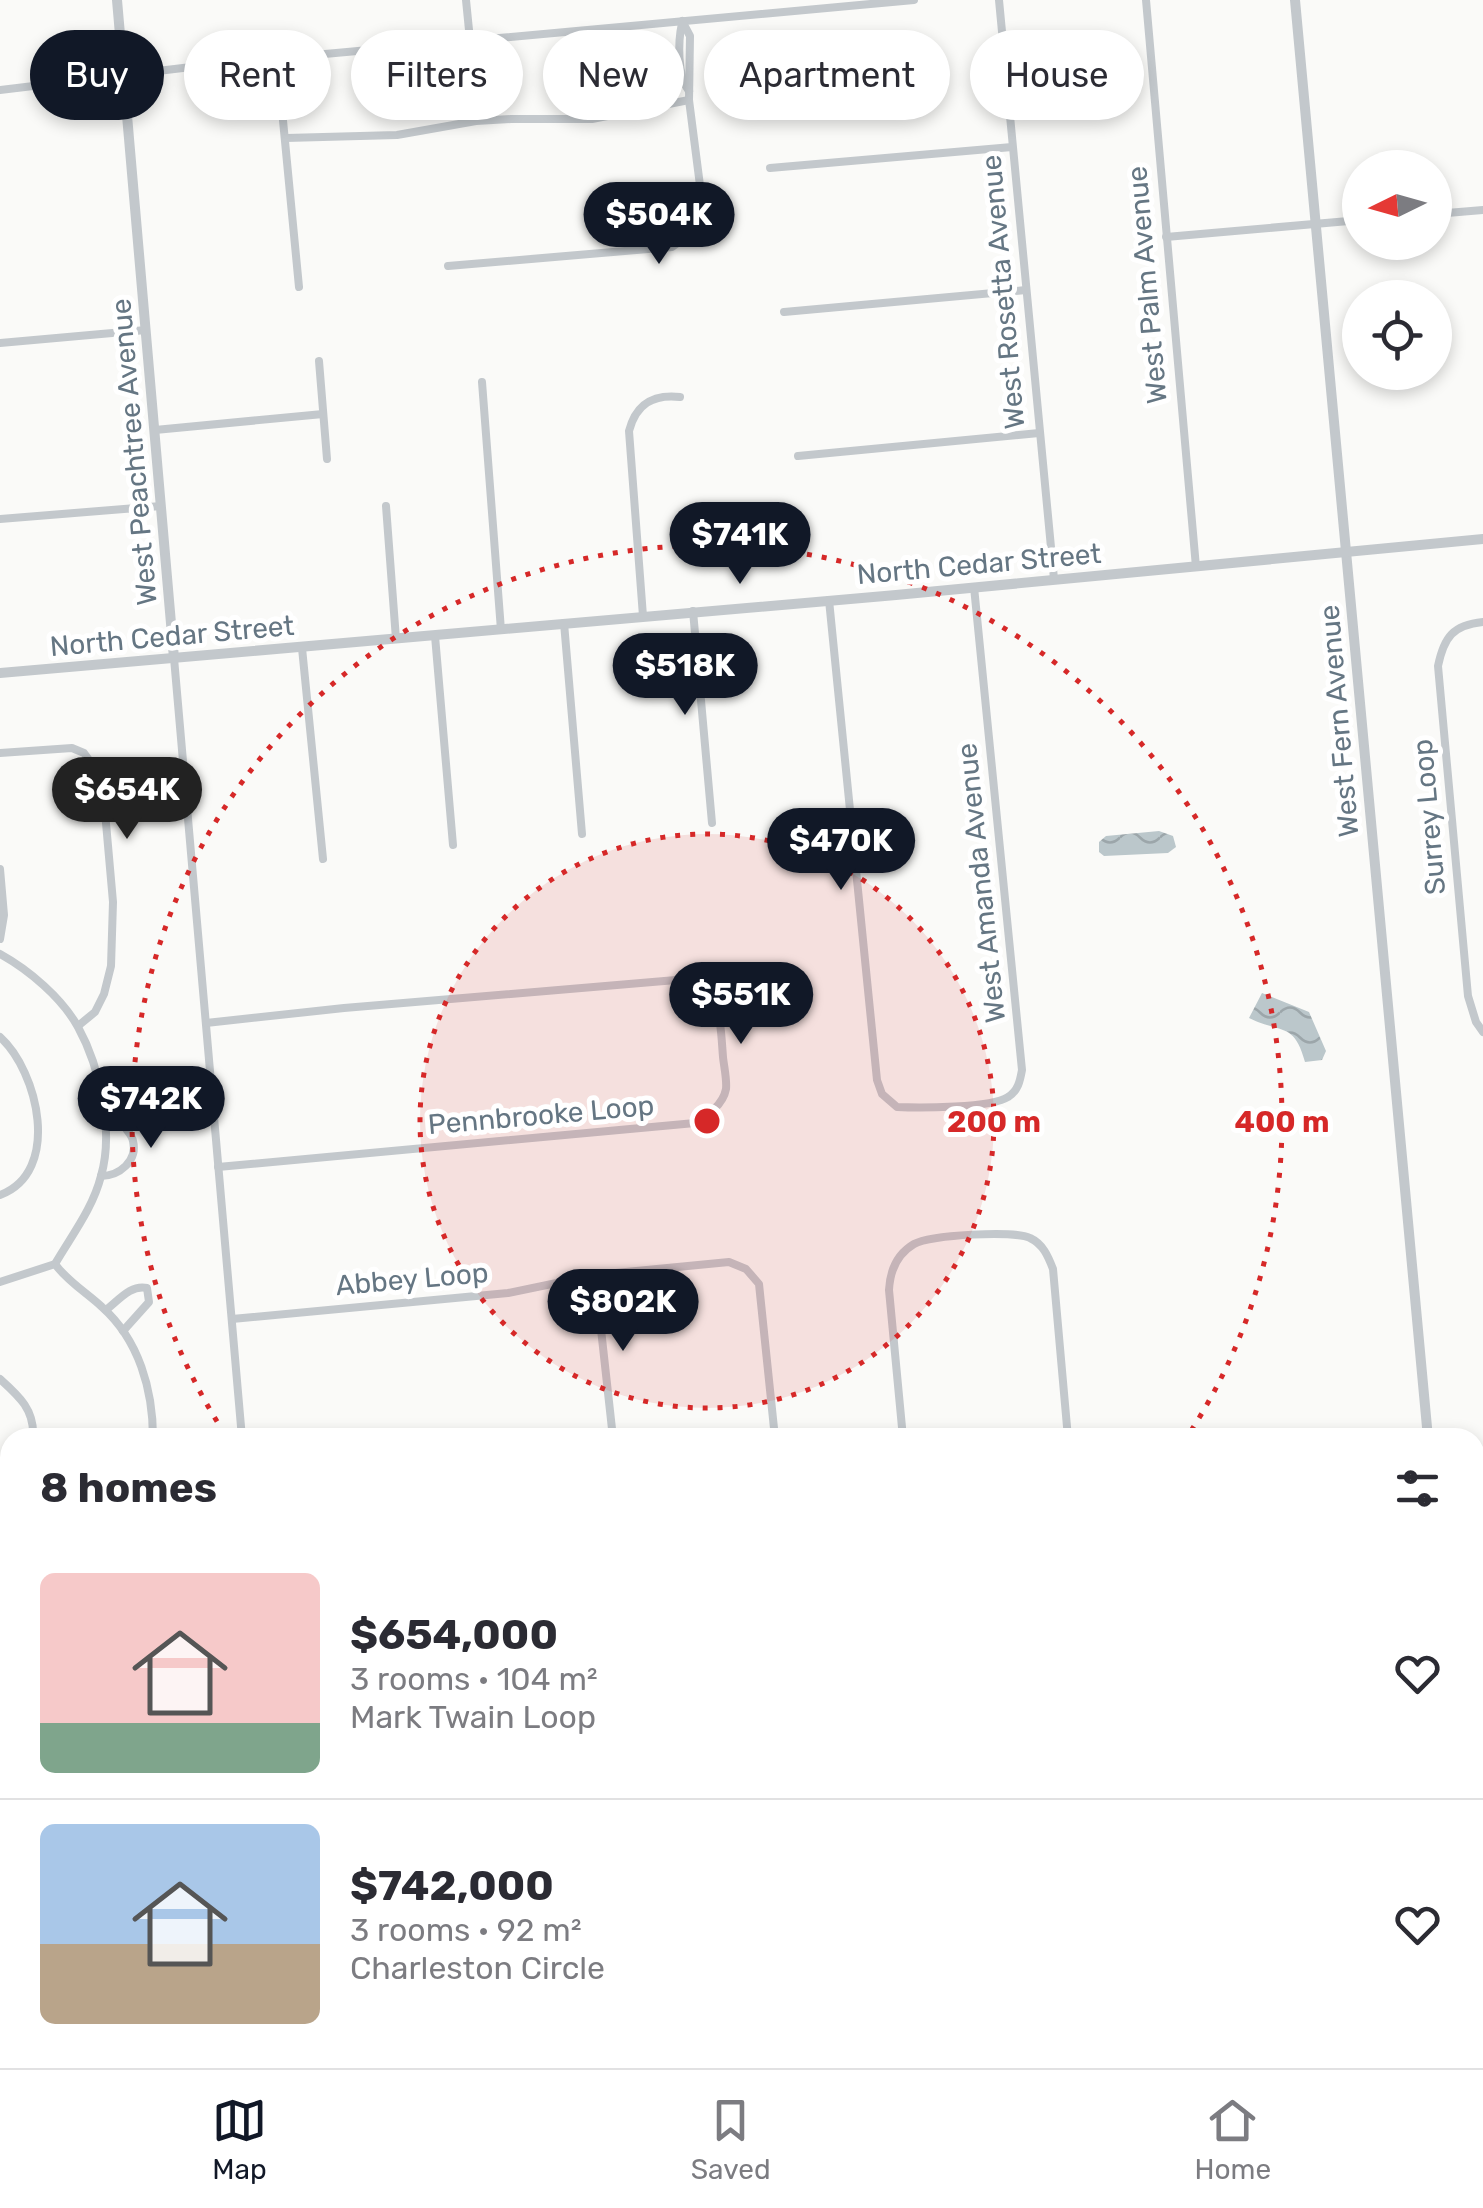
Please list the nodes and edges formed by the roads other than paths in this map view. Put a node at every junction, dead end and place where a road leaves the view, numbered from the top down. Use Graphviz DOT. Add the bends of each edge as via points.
graph roads {
  1 [pos="118,0"];
  2 [pos="466,0"];
  3 [pos="914,0"];
  4 [pos="1000,0"];
  5 [pos="1146,0"];
  6 [pos="1295,0"];
  7 [pos="843,3"];
  8 [pos="682,21"];
  9 [pos="120,30"];
  10 [pos="469,30"];
  11 [pos="523,35"];
  12 [pos="30,86"];
  13 [pos="0,90"];
  14 [pos="690,95"];
  15 [pos="128,120"];
  16 [pos="284,120"];
  17 [pos="286,138"];
  18 [pos="1012,147"];
  19 [pos="770,168"];
  20 [pos="1483,210"];
  21 [pos="1452,213"];
  22 [pos="1342,222"];
  23 [pos="1316,224"];
  24 [pos="1166,237"];
  25 [pos="448,266"];
  26 [pos="299,286"];
  27 [pos="1026,290"];
  28 [pos="784,312"];
  29 [pos="146,330"];
  30 [pos="0,343"];
  31 [pos="320,361"];
  32 [pos="482,382"];
  33 [pos="680,397"];
  34 [pos="324,414"];
  35 [pos="154,430"];
  36 [pos="1039,433"];
  37 [pos="798,456"];
  38 [pos="327,459"];
  39 [pos="161,506"];
  40 [pos="386,506"];
  41 [pos="0,519"];
  42 [pos="1483,539"];
  43 [pos="1346,552"];
  44 [pos="1196,566"];
  45 [pos="1054,579"];
  46 [pos="974,587"];
  47 [pos="830,600"];
  48 [pos="693,611"];
  49 [pos="643,616"];
  50 [pos="1483,622"];
  51 [pos="564,624"];
  52 [pos="501,630"];
  53 [pos="435,636"];
  54 [pos="396,639"];
  55 [pos="302,648"];
  56 [pos="174,658"];
  57 [pos="0,673"];
  58 [pos="0,752"];
  59 [pos="712,823"];
  60 [pos="582,834"];
  61 [pos="452,845"];
  62 [pos="323,858"];
  63 [pos="0,868"];
  64 [pos="0,939"];
  65 [pos="0,954"];
  66 [pos="206,1022"];
  67 [pos="78,1026"];
  68 [pos="1483,1032"];
  69 [pos="0,1038"];
  70 [pos="106,1122"];
  71 [pos="218,1167"];
  72 [pos="102,1176"];
  73 [pos="0,1195"];
  74 [pos="55,1264"];
  75 [pos="596,1274"];
  76 [pos="0,1282"];
  77 [pos="106,1310"];
  78 [pos="232,1319"];
  79 [pos="123,1332"];
  80 [pos="0,1379"];
  81 [pos="32,1428"];
  82 [pos="153,1428"];
  83 [pos="241,1428"];
  84 [pos="612,1428"];
  85 [pos="775,1428"];
  86 [pos="902,1428"];
  87 [pos="1067,1428"];
  88 [pos="1427,1428"];
  1 -- 9 [label="street, West Peachtree Avenue"];
  2 -- 10 [label="street"];
  3 -- 7 [label="street"];
  4 -- 18 [label="street, West Rosetta Avenue"];
  5 -- 24 [label="street, West Palm Avenue"];
  6 -- 23 [label="street, West Fern Avenue"];
  7 -- 8 [label="street"];
  8 -- 11 [label="street"];
  8 -- 14 [label="street" via="690,36"];
  12 -- 13 [label="street"];
  14 -- 17 [label="street" via="592,119 511,118 398,135"];
  14 -- 25 [label="street" via="702,202 698,223 683,241 616,254"];
  15 -- 29 [label="street, West Peachtree Avenue"];
  16 -- 17 [label="street"];
  17 -- 26 [label="street"];
  18 -- 19 [label="street"];
  18 -- 27 [label="street, West Rosetta Avenue"];
  20 -- 21 [label="street"];
  22 -- 23 [label="street"];
  23 -- 24 [label="street"];
  23 -- 43 [label="street, West Fern Avenue"];
  24 -- 44 [label="street, West Palm Avenue"];
  27 -- 28 [label="street"];
  27 -- 36 [label="street, West Rosetta Avenue"];
  29 -- 30 [label="street"];
  29 -- 35 [label="street, West Peachtree Avenue"];
  31 -- 34 [label="street"];
  32 -- 52 [label="street"];
  33 -- 49 [label="street" via="648,400 629,431"];
  34 -- 35 [label="street"];
  34 -- 38 [label="street"];
  35 -- 39 [label="street, West Peachtree Avenue"];
  36 -- 37 [label="street"];
  36 -- 45 [label="street, West Rosetta Avenue"];
  39 -- 41 [label="street"];
  39 -- 56 [label="street, West Peachtree Avenue"];
  40 -- 54 [label="street"];
  42 -- 43 [label="street, North Cedar Street"];
  43 -- 44 [label="street, North Cedar Street"];
  43 -- 88 [label="street, West Fern Avenue"];
  44 -- 45 [label="street, North Cedar Street"];
  45 -- 46 [label="street, North Cedar Street"];
  46 -- 47 [label="street, North Cedar Street"];
  46 -- 47 [label="street, West Amanda Avenue" via="1022,1070 1018,1089 1000,1102 898,1107 877,1080"];
  47 -- 48 [label="street, North Cedar Street"];
  48 -- 49 [label="street, North Cedar Street"];
  48 -- 59 [label="street"];
  49 -- 51 [label="street, North Cedar Street"];
  50 -- 68 [label="street, Surrey Loop" via="1451,632 1438,666 1468,996"];
  51 -- 52 [label="street, North Cedar Street"];
  51 -- 60 [label="street"];
  52 -- 53 [label="street, North Cedar Street"];
  53 -- 54 [label="street, North Cedar Street"];
  53 -- 61 [label="street"];
  54 -- 55 [label="street, North Cedar Street"];
  55 -- 56 [label="street, North Cedar Street"];
  55 -- 62 [label="street"];
  56 -- 57 [label="street, North Cedar Street"];
  56 -- 66 [label="street, West Peachtree Avenue"];
  58 -- 67 [label="street" via="72,748 102,778 113,902 111,966 95,1012"];
  63 -- 64 [label="street"];
  65 -- 67 [label="street" via="40,983"];
  66 -- 71 [label="street, West Peachtree Avenue"];
  66 -- 71 [label="street, Pennbrooke Loop" via="676,980 706,991 722,1036 726,1090 695,1122"];
  67 -- 70 [label="street"];
  69 -- 73 [label="street" via="23,1072 40,1135 23,1180"];
  70 -- 72 [label="street"];
  70 -- 72 [label="street" via="124,1126 132,1157 116,1174"];
  71 -- 78 [label="street, West Peachtree Avenue"];
  72 -- 74 [label="street"];
  74 -- 76 [label="street"];
  74 -- 77 [label="street"];
  75 -- 78 [label="street, Abbey Loop" via="508,1293"];
  75 -- 84 [label="street"];
  75 -- 85 [label="street, Abbey Loop" via="728,1262 754,1276"];
  77 -- 79 [label="street"];
  77 -- 79 [label="street" via="139,1286 146,1288 149,1302"];
  78 -- 83 [label="street, West Peachtree Avenue"];
  79 -- 82 [label="street" via="145,1375"];
  80 -- 81 [label="street" via="20,1396"];
  86 -- 87 [label="street" via="889,1290 893,1267 919,1242 1013,1233 1038,1244 1053,1269"];
}
